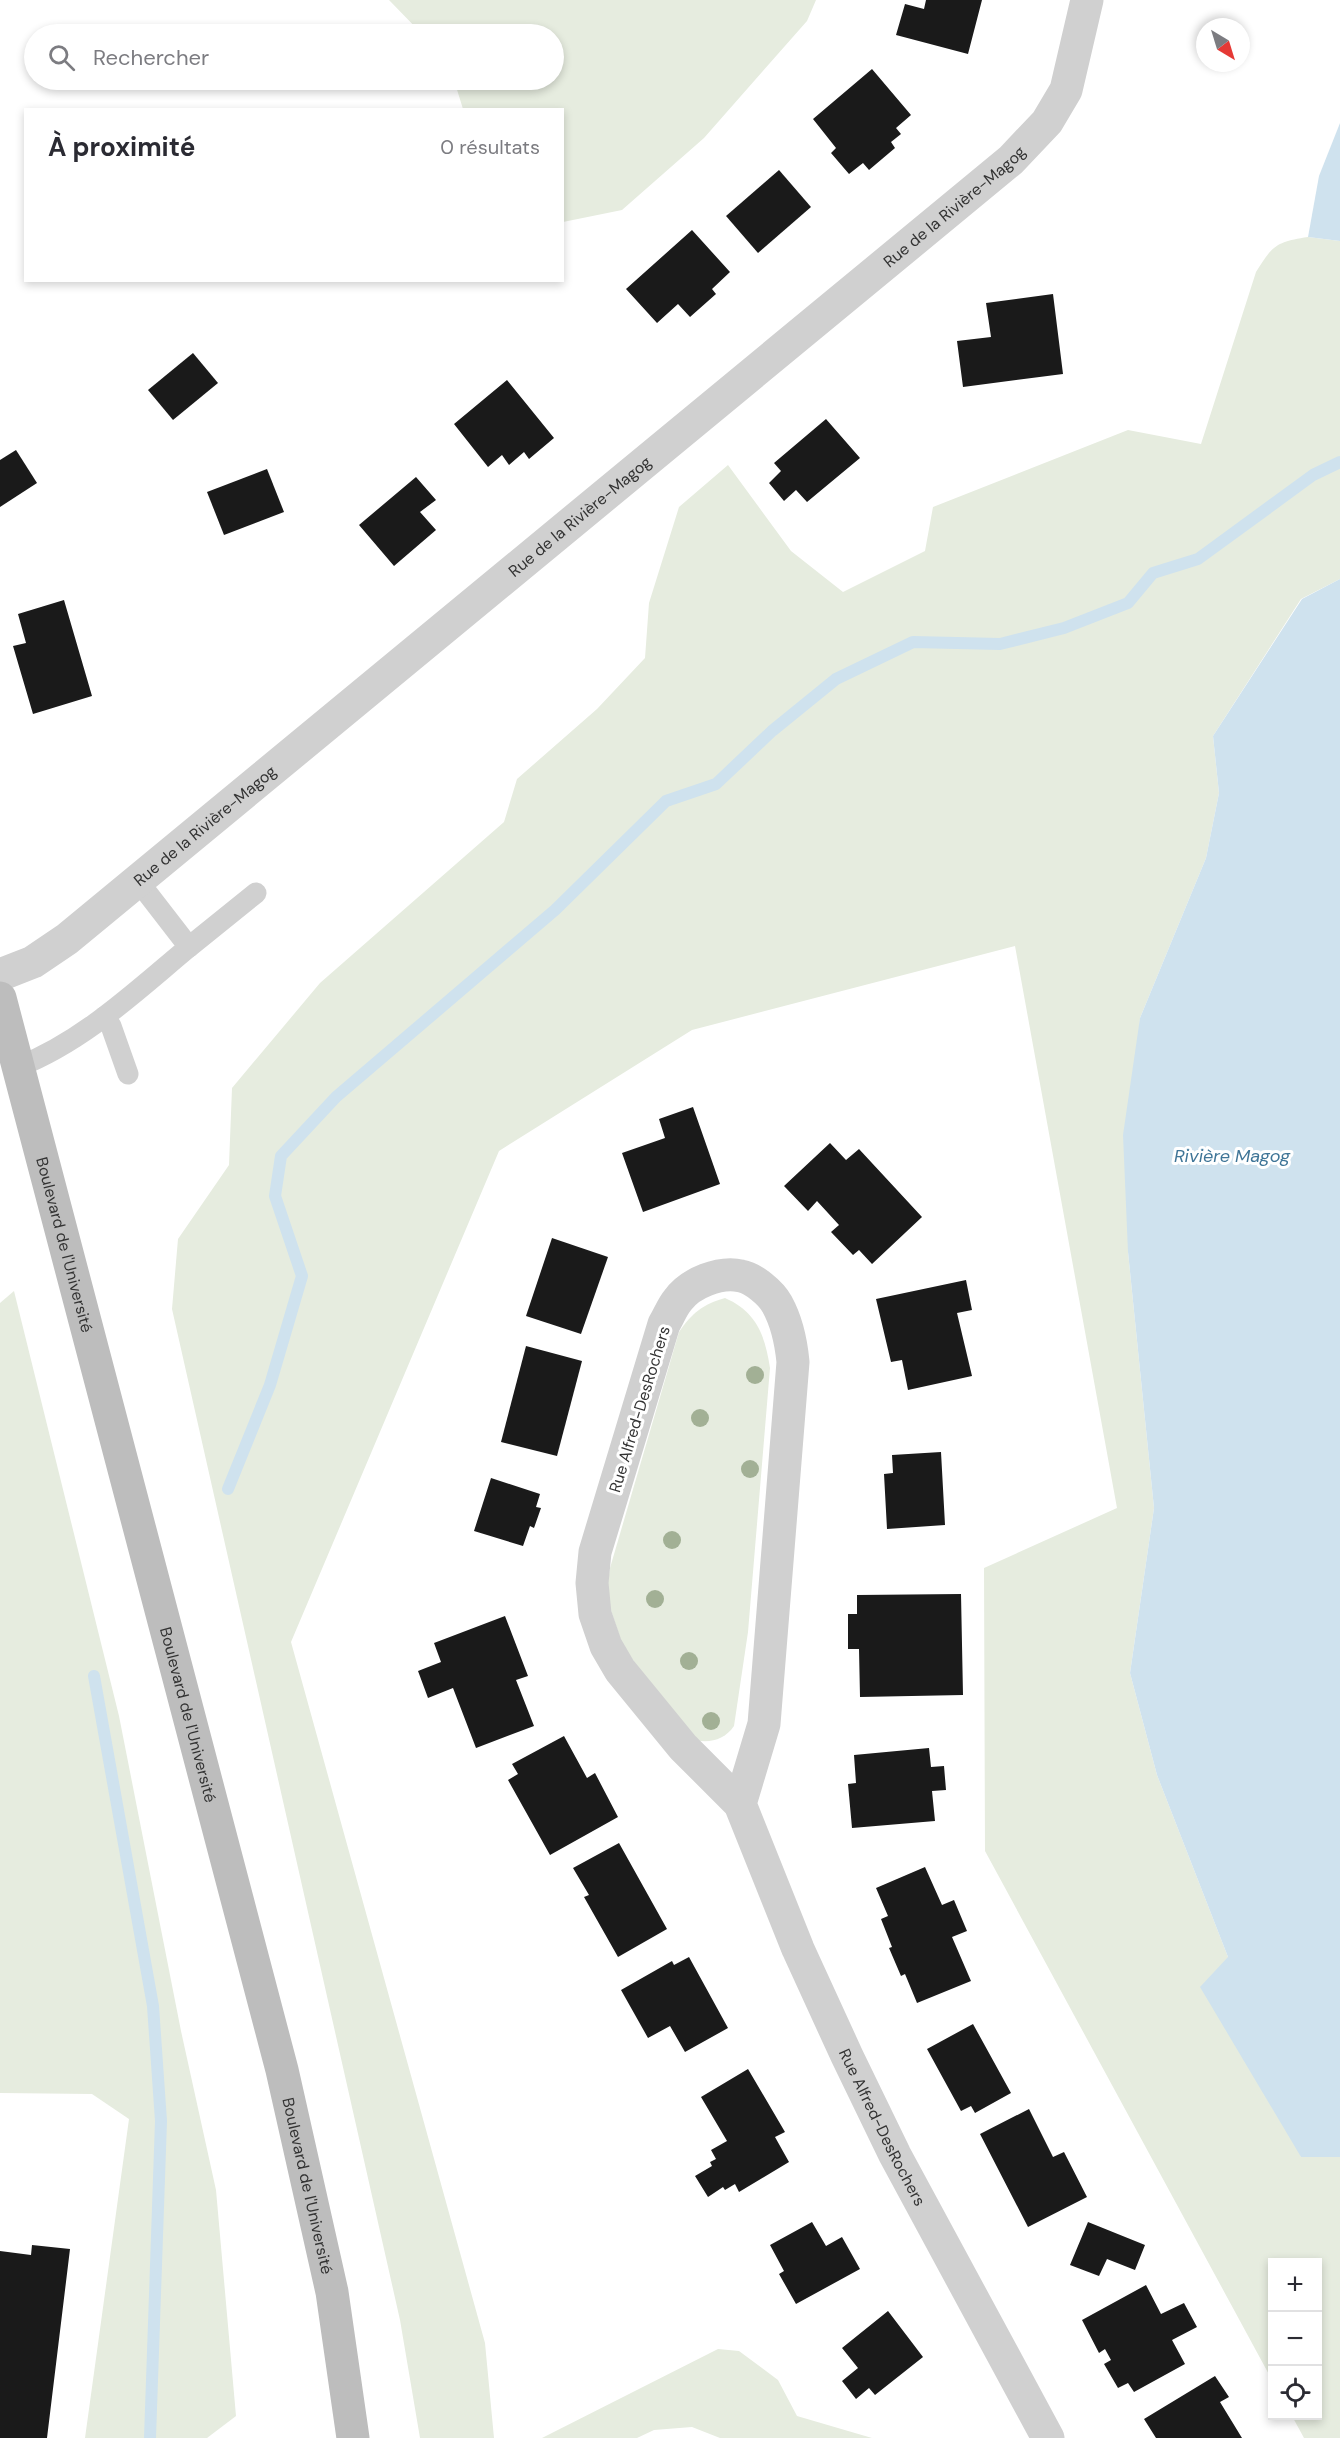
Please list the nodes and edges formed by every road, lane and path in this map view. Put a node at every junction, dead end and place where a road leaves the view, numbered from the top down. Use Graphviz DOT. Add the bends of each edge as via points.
graph roads {
  1 [pos="1087,0"];
  2 [pos="138,881"];
  3 [pos="256,892"];
  4 [pos="189,947"];
  5 [pos="0,975"];
  6 [pos="0,998"];
  7 [pos="104,1017"];
  8 [pos="18,1066"];
  9 [pos="128,1074"];
  10 [pos="740,1804"];
  11 [pos="353,2438"];
  12 [pos="1048,2438"];
  1 -- 2 [label="street, Rue de la Rivière-Magog" via="1066,90 1047,122 1011,160"];
  2 -- 4 [label="lane"];
  2 -- 5 [label="street, Rue de la Rivière-Magog" via="54,949"];
  3 -- 4 [label="lane"];
  4 -- 7 [label="lane"];
  6 -- 8 [label="street, Boulevard de l'Université"];
  7 -- 8 [label="lane" via="51,1053"];
  7 -- 9 [label="lane"];
  8 -- 11 [label="street, Boulevard de l'Université" via="282,2070 330,2282"];
  10 -- 10 [label="street, Rue Alfred-DesRochers" via="683,1747 620,1670 606,1646 595,1614 592,1583 595,1551 664,1324 678,1298 699,1282 741,1275 776,1302 790,1333 793,1362 764,1724"];
  10 -- 12 [label="street, Rue Alfred-DesRochers" via="846,2056"];
}
